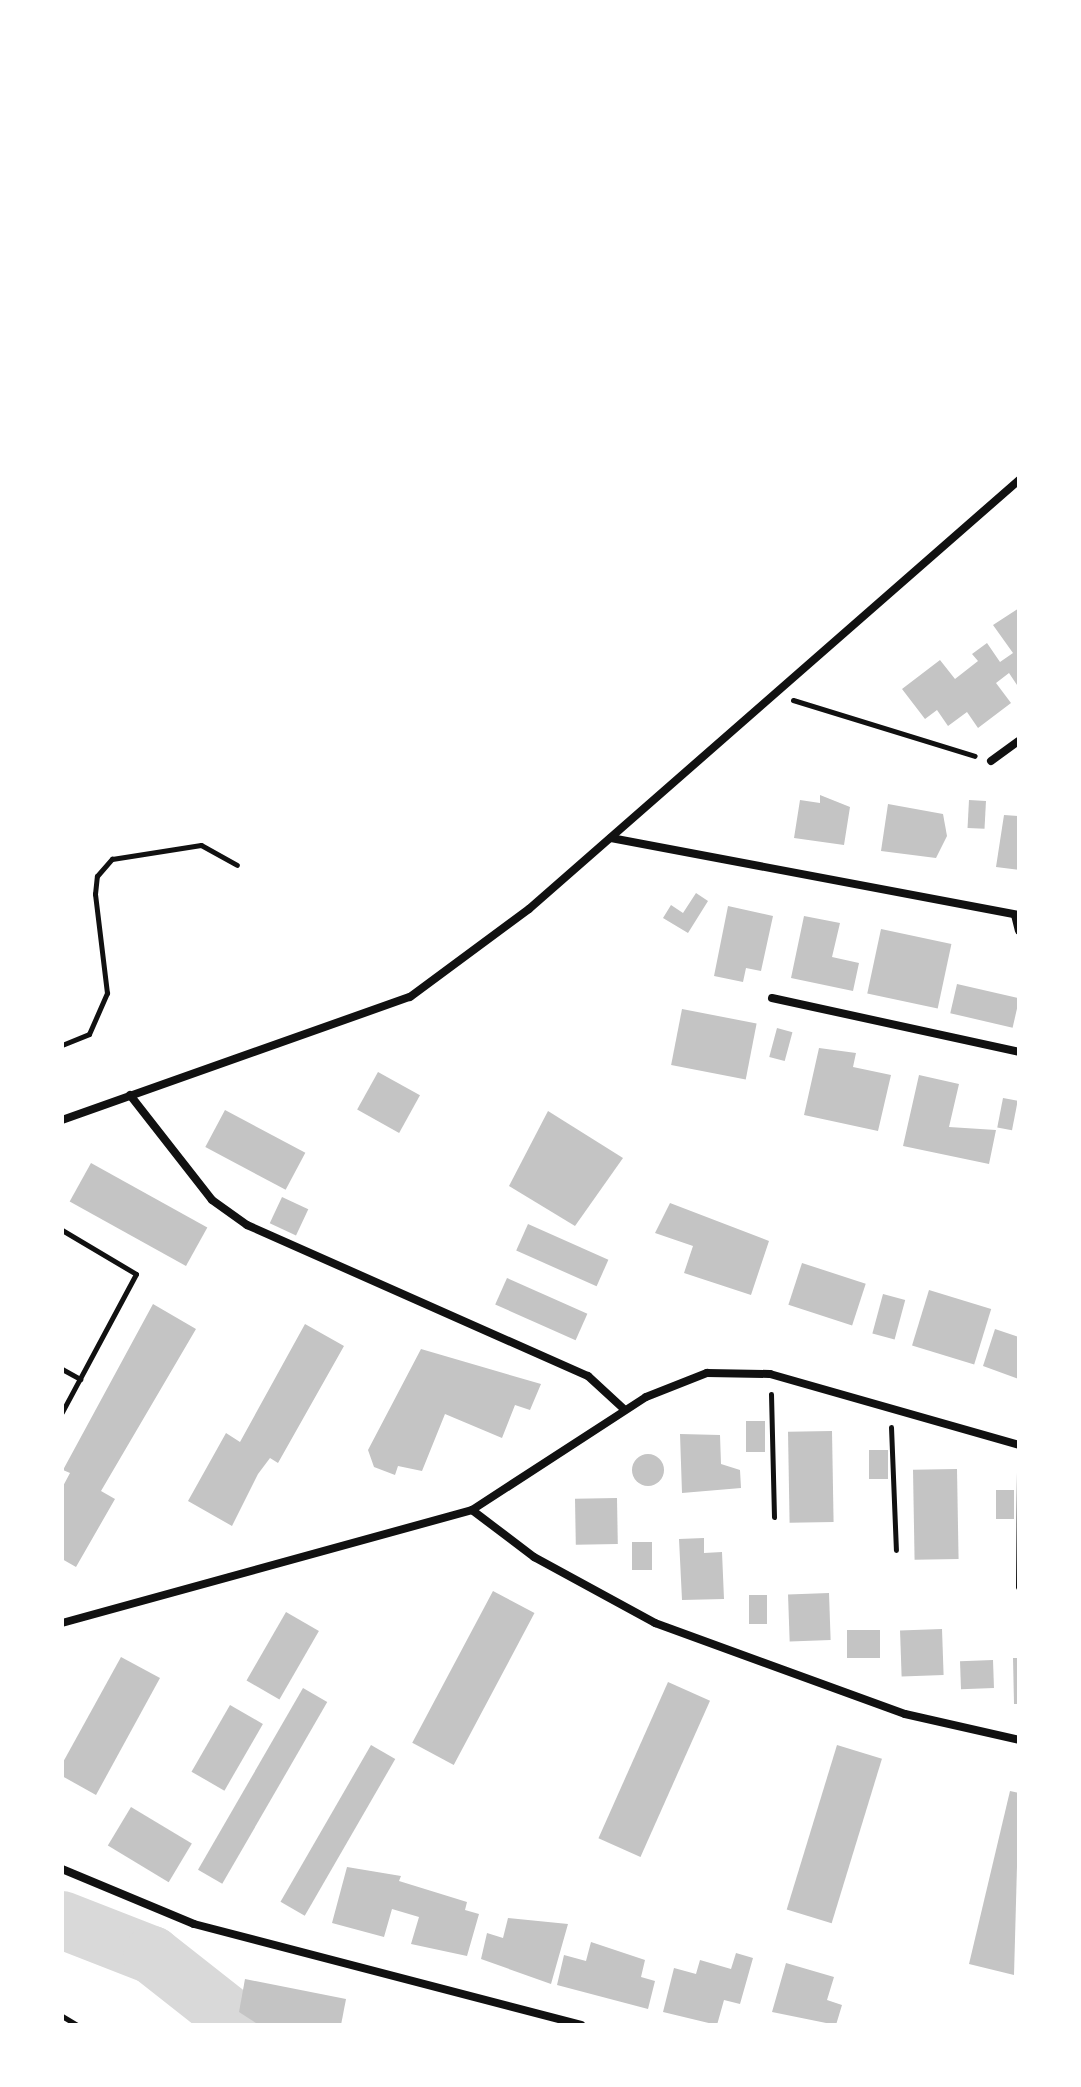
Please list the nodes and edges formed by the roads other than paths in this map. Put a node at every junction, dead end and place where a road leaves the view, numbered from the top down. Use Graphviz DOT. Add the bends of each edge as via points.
graph roads {
  1 [pos="1019,480"];
  2 [pos="1019,741"];
  3 [pos="991,761"];
  4 [pos="611,838"];
  5 [pos="1017,915"];
  6 [pos="1019,931"];
  7 [pos="772,998"];
  8 [pos="1019,1052"];
  9 [pos="130,1095"];
  10 [pos="62,1120"];
  11 [pos="625,1410"];
  12 [pos="1019,1445"];
  13 [pos="472,1510"];
  14 [pos="62,1623"];
  15 [pos="1019,1740"];
  16 [pos="62,1869"];
  17 [pos="581,2025"];
  1 -- 4 [label="street"];
  2 -- 3 [label="street"];
  4 -- 5 [label="street"];
  4 -- 9 [label="street" via="410,997"];
  5 -- 6 [label="street"];
  7 -- 8 [label="street"];
  9 -- 10 [label="street"];
  9 -- 11 [label="street" via="212,1200 247,1225 588,1376"];
  11 -- 12 [label="street" via="672,1382 707,1373 770,1374"];
  11 -- 13 [label="street"];
  13 -- 14 [label="street"];
  13 -- 15 [label="street" via="534,1557 655,1623 905,1714"];
  16 -- 17 [label="street" via="194,1924"];
}
